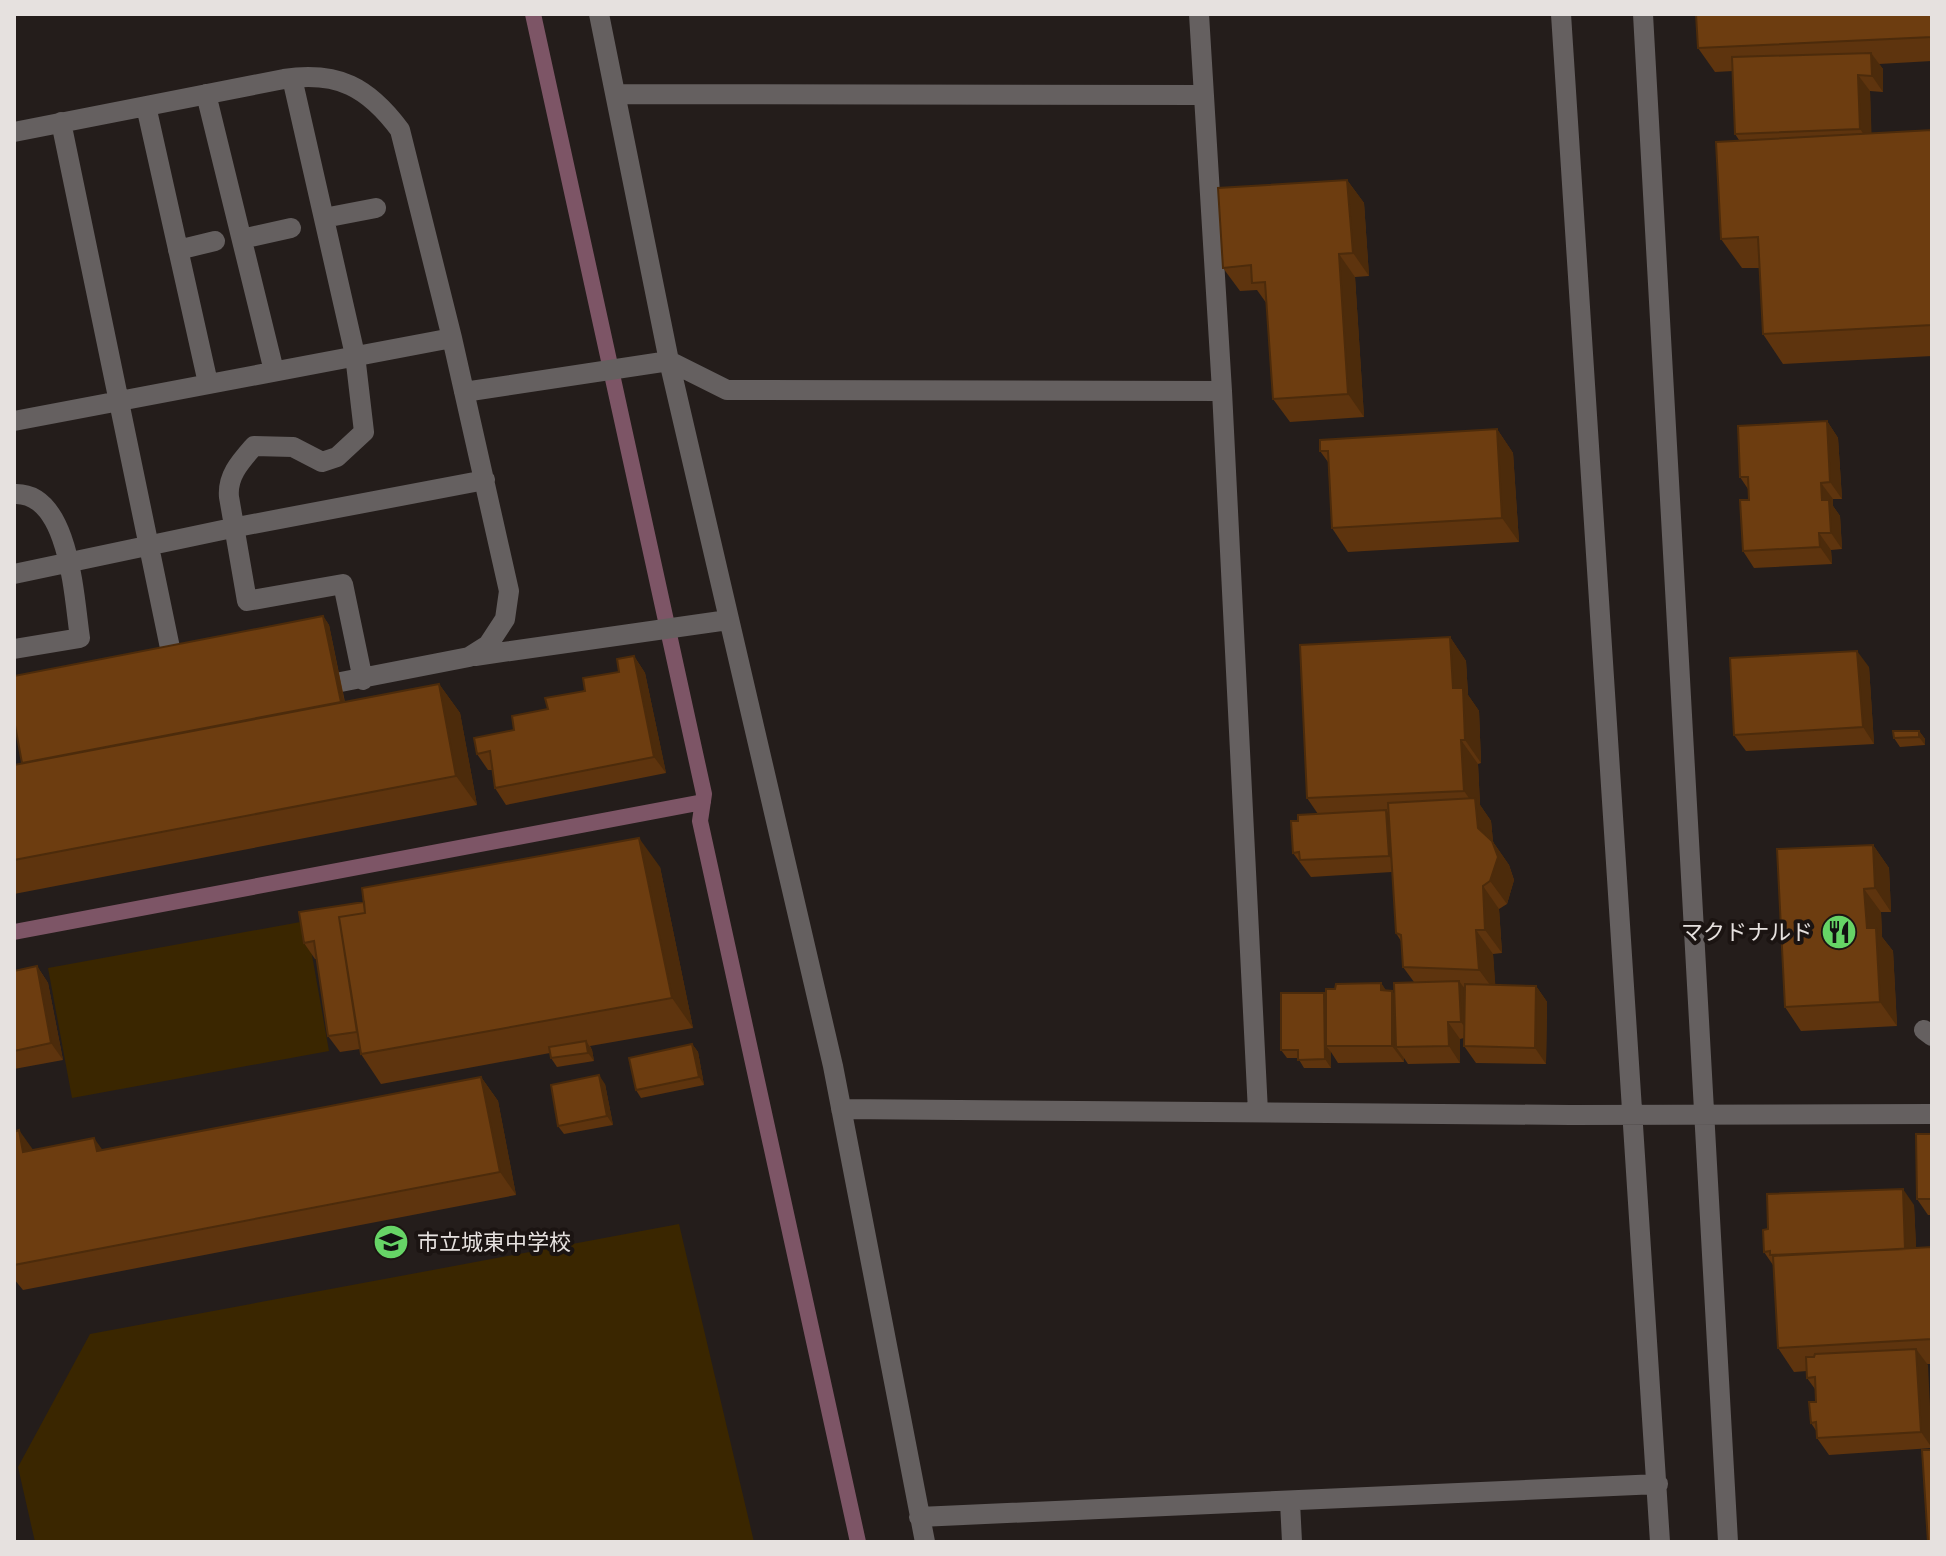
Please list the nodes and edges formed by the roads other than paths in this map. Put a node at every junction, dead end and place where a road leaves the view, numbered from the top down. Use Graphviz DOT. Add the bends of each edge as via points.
graph roads {
  1 [pos="599,14"];
  2 [pos="1199,14"];
  3 [pos="1561,14"];
  4 [pos="1643,14"];
  5 [pos="292,78"];
  6 [pos="206,94"];
  7 [pos="616,94"];
  8 [pos="1204,95"];
  9 [pos="146,106"];
  10 [pos="61,122"];
  11 [pos="14,132"];
  12 [pos="376,208"];
  13 [pos="324,218"];
  14 [pos="291,228"];
  15 [pos="242,239"];
  16 [pos="215,241"];
  17 [pos="178,250"];
  18 [pos="452,338"];
  19 [pos="355,355"];
  20 [pos="669,361"];
  21 [pos="274,371"];
  22 [pos="208,383"];
  23 [pos="1222,391"];
  24 [pos="464,392"];
  25 [pos="118,401"];
  26 [pos="14,421"];
  27 [pos="485,480"];
  28 [pos="14,494"];
  29 [pos="232,528"];
  30 [pos="149,547"];
  31 [pos="68,563"];
  32 [pos="14,574"];
  33 [pos="728,620"];
  34 [pos="14,649"];
  35 [pos="469,657"];
  36 [pos="363,680"];
  37 [pos="303,689"];
  38 [pos="180,693"];
  39 [pos="841,1109"];
  40 [pos="1258,1112"];
  41 [pos="1932,1114"];
  42 [pos="1633,1115"];
  43 [pos="1704,1115"];
  44 [pos="1658,1484"];
  45 [pos="1290,1502"];
  46 [pos="919,1517"];
  47 [pos="925,1542"];
  48 [pos="1292,1542"];
  49 [pos="1660,1542"];
  50 [pos="1728,1542"];
  1 -- 7 [label="street"];
  2 -- 8 [label="street"];
  3 -- 42 [label="street"];
  4 -- 43 [label="street"];
  5 -- 6 [label="street"];
  5 -- 13 [label="street"];
  5 -- 18 [label="street" via="345,82 364,91 400,130"];
  6 -- 9 [label="street"];
  6 -- 15 [label="street"];
  7 -- 8 [label="street"];
  7 -- 20 [label="street"];
  8 -- 23 [label="street"];
  9 -- 10 [label="street"];
  9 -- 17 [label="street"];
  10 -- 11 [label="street"];
  10 -- 25 [label="street"];
  12 -- 13 [label="street"];
  13 -- 19 [label="street"];
  14 -- 15 [label="street"];
  15 -- 21 [label="street"];
  16 -- 17 [label="street"];
  17 -- 22 [label="street"];
  18 -- 19 [label="street"];
  18 -- 24 [label="street"];
  19 -- 21 [label="street"];
  19 -- 29 [label="street" via="364,432 337,457 322,462 293,447 254,446 228,483"];
  20 -- 23 [label="street" via="727,390"];
  20 -- 24 [label="street"];
  20 -- 33 [label="street"];
  21 -- 22 [label="street"];
  22 -- 25 [label="street"];
  23 -- 40 [label="street"];
  24 -- 27 [label="street"];
  25 -- 26 [label="street"];
  25 -- 30 [label="street"];
  27 -- 29 [label="street"];
  27 -- 35 [label="street" via="509,591 505,619 488,645"];
  28 -- 31 [label="street" via="30,497 49,511 60,527"];
  29 -- 30 [label="street"];
  29 -- 36 [label="street" via="247,601 343,584"];
  30 -- 31 [label="street"];
  30 -- 38 [label="street"];
  31 -- 32 [label="street"];
  31 -- 34 [label="street" via="80,638"];
  33 -- 35 [label="street"];
  33 -- 39 [label="street"];
  35 -- 36 [label="street"];
  36 -- 37 [label="street"];
  39 -- 40 [label="street"];
  39 -- 46 [label="street"];
  40 -- 42 [label="street"];
  41 -- 43 [label="street"];
  42 -- 43 [label="street"];
  42 -- 44 [label="street"];
  43 -- 50 [label="street"];
  44 -- 45 [label="street"];
  44 -- 49 [label="street"];
  45 -- 46 [label="street"];
  45 -- 48 [label="street"];
  46 -- 47 [label="street"];
}
